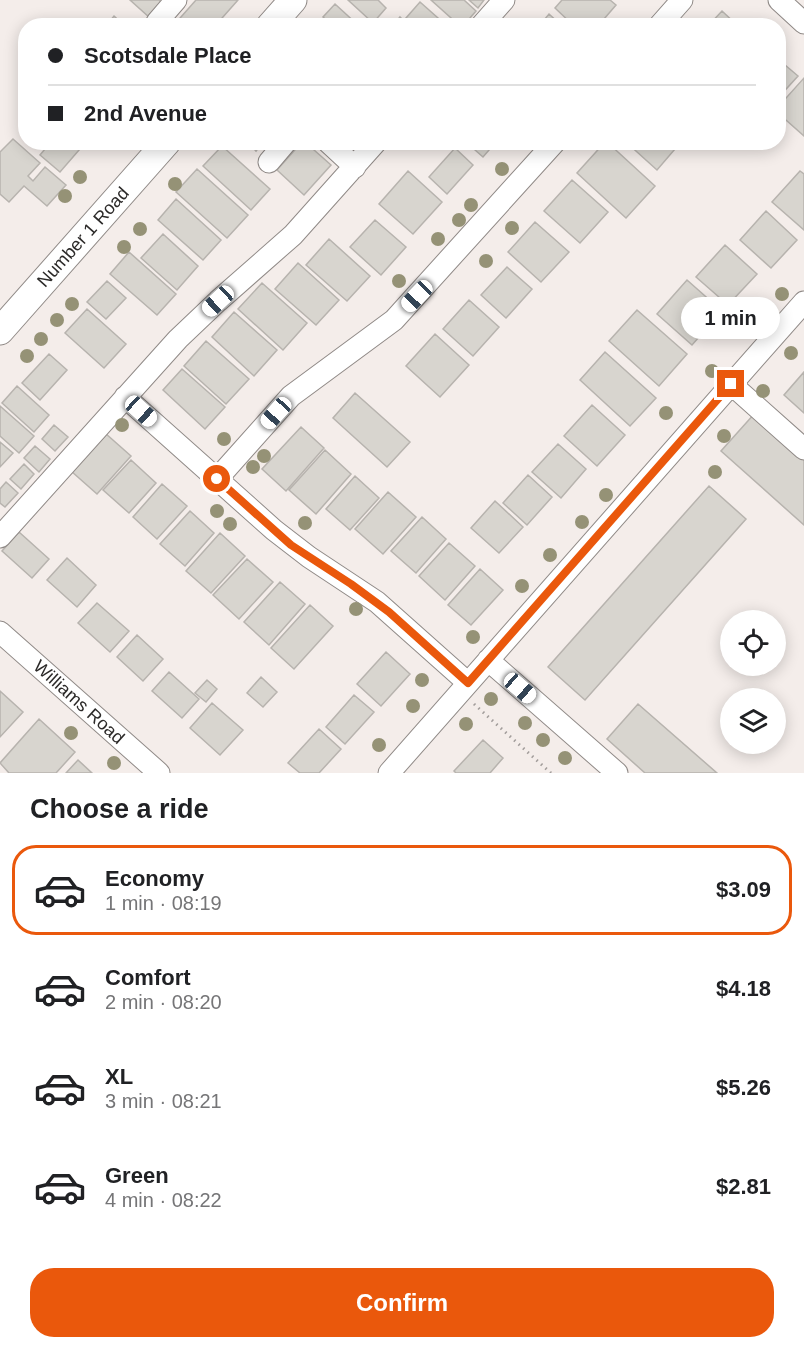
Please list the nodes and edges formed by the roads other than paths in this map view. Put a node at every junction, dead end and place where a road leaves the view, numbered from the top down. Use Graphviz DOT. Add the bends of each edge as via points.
graph roads {
  1 [pos="176,0"];
  2 [pos="293,0"];
  3 [pos="504,0"];
  4 [pos="682,0"];
  5 [pos="779,0"];
  6 [pos="160,18"];
  7 [pos="277,18"];
  8 [pos="488,18"];
  9 [pos="666,18"];
  10 [pos="804,23"];
  11 [pos="159,150"];
  12 [pos="279,150"];
  13 [pos="337,150"];
  14 [pos="369,150"];
  15 [pos="548,150"];
  16 [pos="269,162"];
  17 [pos="354,166"];
  18 [pos="804,302"];
  19 [pos="0,331"];
  20 [pos="731,384"];
  21 [pos="125,397"];
  22 [pos="804,449"];
  23 [pos="217,479"];
  24 [pos="0,537"];
  25 [pos="0,632"];
  26 [pos="488,660"];
  27 [pos="464,687"];
  28 [pos="159,773"];
  29 [pos="389,773"];
  30 [pos="617,773"];
  1 -- 6 [label="street"];
  2 -- 7 [label="main road"];
  3 -- 8 [label="street"];
  4 -- 9 [label="street"];
  5 -- 10 [label="street"];
  11 -- 19 [label="main road, Number 1 Road"];
  12 -- 16 [label="street"];
  13 -- 17 [label="street"];
  14 -- 17 [label="street"];
  15 -- 23 [label="street" via="394,320 291,396"];
  17 -- 21 [label="street" via="293,235 200,317"];
  18 -- 20 [label="street"];
  20 -- 22 [label="street"];
  20 -- 26 [label="street"];
  21 -- 23 [label="street"];
  21 -- 24 [label="street"];
  23 -- 27 [label="street" via="291,545 389,612"];
  25 -- 28 [label="street, Williams Road"];
  26 -- 27 [label="street"];
  26 -- 30 [label="street"];
  27 -- 29 [label="street"];
}
